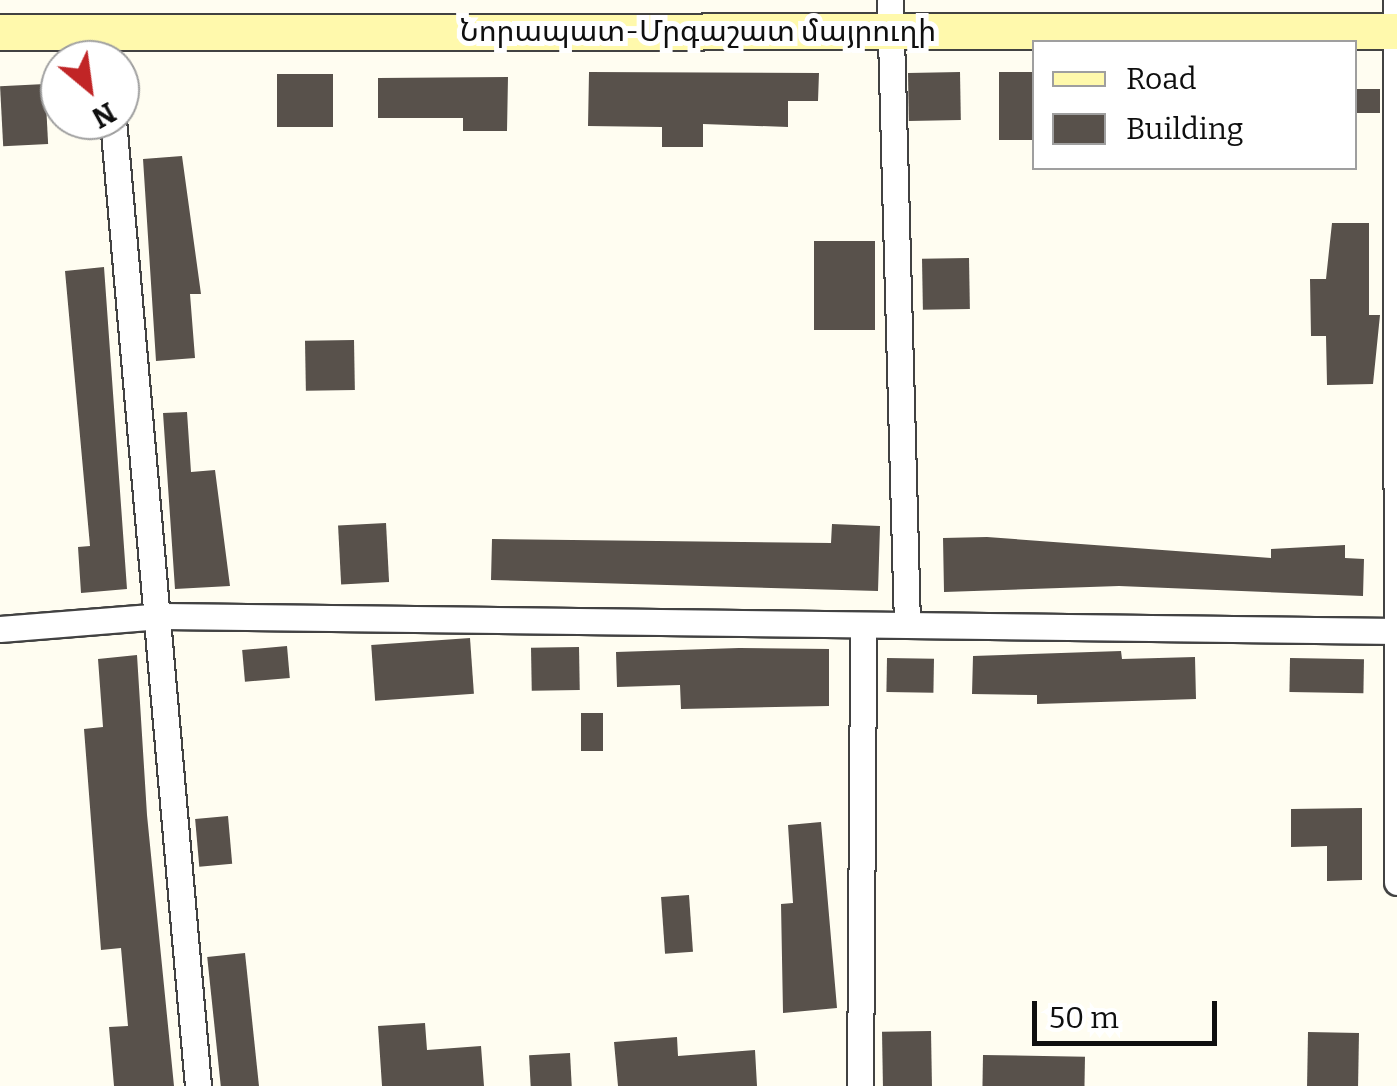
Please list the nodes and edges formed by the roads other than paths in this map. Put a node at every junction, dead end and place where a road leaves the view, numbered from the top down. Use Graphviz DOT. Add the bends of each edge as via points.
graph roads {
  1 [pos="889,15"];
  2 [pos="1395,21"];
  3 [pos="0,32"];
  4 [pos="60,40"];
  5 [pos="140,45"];
  6 [pos="114,140"];
  7 [pos="163,616"];
  8 [pos="906,622"];
  9 [pos="863,626"];
  10 [pos="0,629"];
  11 [pos="1394,631"];
  12 [pos="1397,882"];
  13 [pos="198,1086"];
  14 [pos="860,1086"];
  1 -- 2 [label="main road, Նորապատ-Մրգաշատ մայրուղի"];
  1 -- 5 [label="main road, Նորապատ-Մրգաշատ մայրուղի"];
  1 -- 8 [label="street"];
  2 -- 11 [label="street"];
  3 -- 4 [label="main road, Նորապատ-Մրգաշատ մայրուղի"];
  6 -- 7 [label="street"];
  7 -- 9 [label="street"];
  7 -- 10 [label="street"];
  7 -- 13 [label="street"];
  8 -- 9 [label="street"];
  8 -- 11 [label="street"];
  9 -- 14 [label="street"];
  11 -- 12 [label="street"];
}
